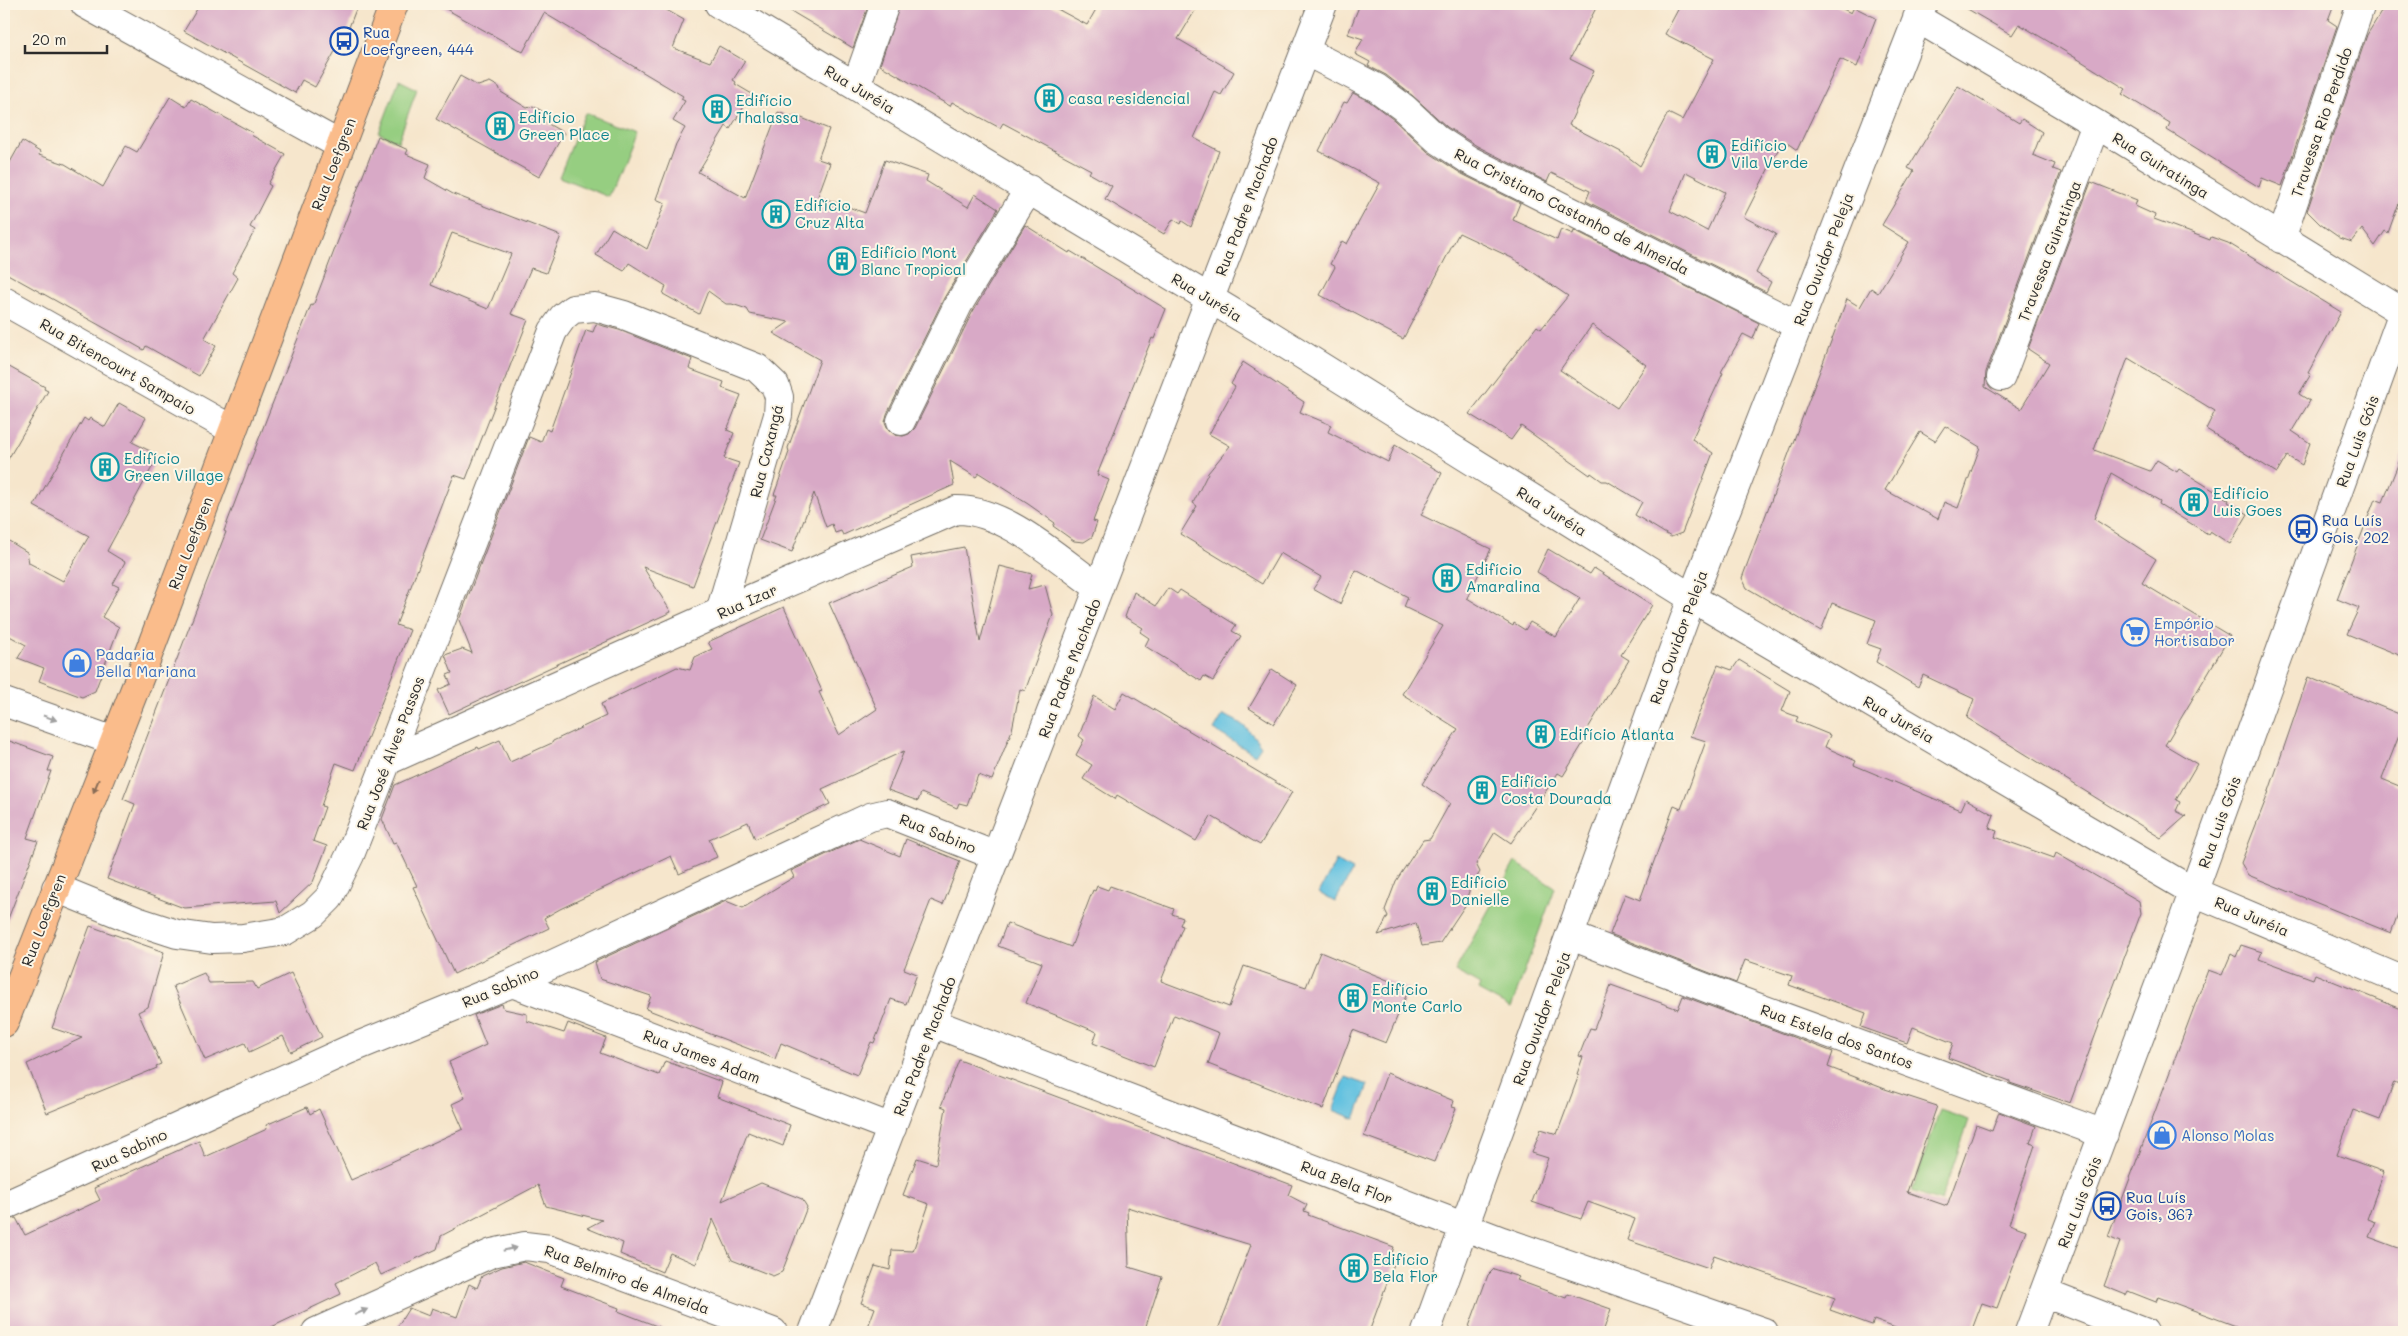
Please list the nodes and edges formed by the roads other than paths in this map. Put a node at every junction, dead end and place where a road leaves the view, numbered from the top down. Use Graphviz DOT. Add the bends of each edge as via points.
graph roads {
  1 [pos="85,4"];
  2 [pos="394,4"];
  3 [pos="719,4"];
  4 [pos="885,4"];
  5 [pos="1323,4"];
  6 [pos="2361,4"];
  7 [pos="1920,11"];
  8 [pos="1305,51"];
  9 [pos="856,86"];
  10 [pos="2096,124"];
  11 [pos="340,145"];
  12 [pos="1029,189"];
  13 [pos="2281,239"];
  14 [pos="1210,299"];
  15 [pos="4,301"];
  16 [pos="2404,311"];
  17 [pos="1797,325"];
  18 [pos="553,330"];
  19 [pos="2001,377"];
  20 [pos="901,421"];
  21 [pos="233,430"];
  22 [pos="1099,588"];
  23 [pos="1692,598"];
  24 [pos="720,612"];
  25 [pos="4,702"];
  26 [pos="114,741"];
  27 [pos="387,761"];
  28 [pos="996,856"];
  29 [pos="56,888"];
  30 [pos="2194,892"];
  31 [pos="1571,936"];
  32 [pos="2404,981"];
  33 [pos="512,983"];
  34 [pos="933,1023"];
  35 [pos="4,1024"];
  36 [pos="892,1128"];
  37 [pos="2104,1134"];
  38 [pos="4,1206"];
  39 [pos="1465,1226"];
  40 [pos="2044,1293"];
  41 [pos="316,1332"];
  42 [pos="773,1332"];
  43 [pos="814,1332"];
  44 [pos="1426,1332"];
  45 [pos="1764,1332"];
  46 [pos="2029,1332"];
  47 [pos="2144,1332"];
  1 -- 11 [label="street"];
  2 -- 11 [label="main road, Rua Loefgren"];
  3 -- 9 [label="street, Rua Juréia"];
  4 -- 9 [label="street"];
  5 -- 8 [label="street, Rua Padre Machado"];
  6 -- 13 [label="street, Travessa Rio Perdido"];
  7 -- 10 [label="street, Rua Guiratinga"];
  7 -- 17 [label="street, Rua Ouvidor Peleja"];
  8 -- 14 [label="street, Rua Padre Machado"];
  8 -- 17 [label="street, Rua Cristiano Castanho de Almeida" via="1377,88 1437,139 1469,160"];
  9 -- 12 [label="street, Rua Juréia"];
  10 -- 13 [label="street, Rua Guiratinga"];
  10 -- 19 [label="street, Travessa Guiratinga"];
  11 -- 21 [label="main road, Rua Loefgren"];
  12 -- 14 [label="street, Rua Juréia"];
  12 -- 20 [label="street" via="954,313"];
  13 -- 16 [label="street, Rua Guiratinga"];
  14 -- 22 [label="street, Rua Padre Machado"];
  14 -- 23 [label="street, Rua Juréia"];
  15 -- 21 [label="street, Rua Bitencourt Sampaio"];
  16 -- 30 [label="street, Rua Luis Góis"];
  17 -- 23 [label="street, Rua Ouvidor Peleja"];
  18 -- 24 [label="street, Rua Caxangá" via="573,309 595,307 624,315 757,368 775,385 779,397 778,415"];
  18 -- 27 [label="street, Rua José Alves Passos"];
  21 -- 26 [label="main road, Rua Loefgren"];
  22 -- 24 [label="street, Rua Izar" via="1019,531 982,513 956,510"];
  22 -- 28 [label="street, Rua Padre Machado"];
  23 -- 30 [label="street, Rua Juréia"];
  23 -- 31 [label="street, Rua Ouvidor Peleja"];
  24 -- 27 [label="street, Rua Izar"];
  25 -- 26 [label="street, one-way"];
  26 -- 29 [label="main road, Rua Loefgren, one-way"];
  27 -- 29 [label="street, Rua José Alves Passos" via="350,855 328,898 313,914 285,931 260,937 220,939 178,934 137,922"];
  28 -- 33 [label="street, Rua Sabino" via="887,813 870,817"];
  28 -- 34 [label="street, Rua Padre Machado"];
  29 -- 35 [label="main road, Rua Loefgren"];
  30 -- 32 [label="street, Rua Juréia"];
  30 -- 37 [label="street, Rua Luis Góis"];
  31 -- 37 [label="street, Rua Estela dos Santos"];
  31 -- 39 [label="street, Rua Ouvidor Peleja"];
  33 -- 36 [label="street, Rua James Adam"];
  33 -- 38 [label="street, Rua Sabino" via="348,1050"];
  34 -- 36 [label="street, Rua Padre Machado"];
  34 -- 39 [label="street, Rua Bela Flor"];
  36 -- 43 [label="street, Rua Padre Machado"];
  37 -- 40 [label="street, Rua Luis Góis"];
  39 -- 44 [label="street, Rua Ouvidor Peleja"];
  39 -- 45 [label="street, Rua Bela Flor"];
  40 -- 46 [label="street, Rua Luis Góis"];
  40 -- 47 [label="street"];
  41 -- 42 [label="street, Rua Belmiro de Almeida, one-way" via="492,1253 525,1246 550,1249"];
}
